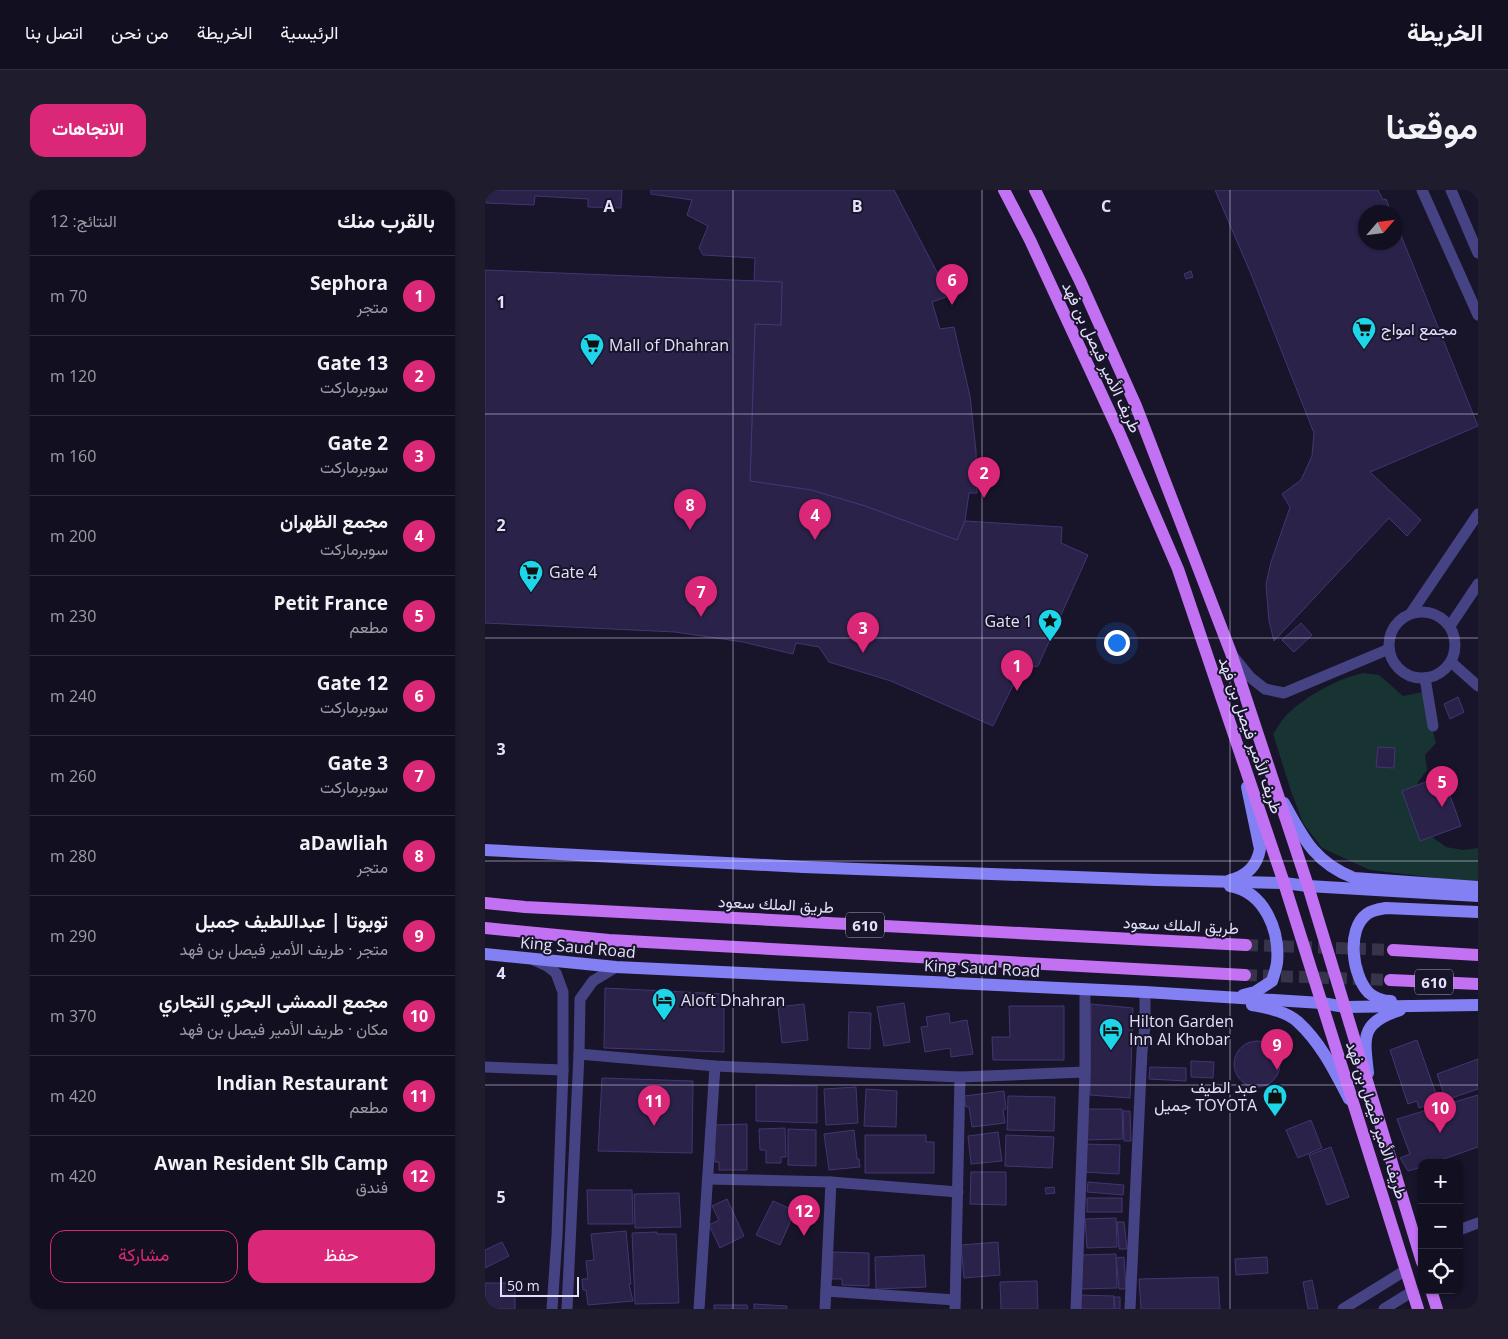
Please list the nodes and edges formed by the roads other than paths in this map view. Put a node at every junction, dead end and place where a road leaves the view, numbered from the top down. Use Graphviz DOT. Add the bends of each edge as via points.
graph roads {
  1 [pos="1004,190"];
  2 [pos="1035,190"];
  3 [pos="1422,190"];
  4 [pos="1451,190"];
  5 [pos="1478,254"];
  6 [pos="1478,315"];
  7 [pos="1478,515"];
  8 [pos="1478,584"];
  9 [pos="1411,613"];
  10 [pos="1450,626"];
  11 [pos="1389,649"];
  12 [pos="1231,654"];
  13 [pos="1451,662"];
  14 [pos="1425,678"];
  15 [pos="1478,686"];
  16 [pos="1433,726"];
  17 [pos="1238,746"];
  18 [pos="1275,785"];
  19 [pos="485,850"];
  20 [pos="1200,882"];
  21 [pos="1223,882"];
  22 [pos="1284,883"];
  23 [pos="1308,886"];
  24 [pos="1478,886"];
  25 [pos="1478,896"];
  26 [pos="485,903"];
  27 [pos="1478,912"];
  28 [pos="485,928"];
  29 [pos="1246,945"];
  30 [pos="1393,950"];
  31 [pos="485,954"];
  32 [pos="1478,955"];
  33 [pos="533,960"];
  34 [pos="616,967"];
  35 [pos="1245,975"];
  36 [pos="1390,980"];
  37 [pos="1478,984"];
  38 [pos="1085,989"];
  39 [pos="1145,992"];
  40 [pos="1198,995"];
  41 [pos="1231,997"];
  42 [pos="1322,1004"];
  43 [pos="1414,1005"];
  44 [pos="1437,1005"];
  45 [pos="1478,1005"];
  46 [pos="1345,1007"];
  47 [pos="579,1054"];
  48 [pos="715,1066"];
  49 [pos="485,1067"];
  50 [pos="563,1070"];
  51 [pos="1085,1072"];
  52 [pos="960,1077"];
  53 [pos="1370,1090"];
  54 [pos="1360,1121"];
  55 [pos="708,1179"];
  56 [pos="831,1182"];
  57 [pos="957,1192"];
  58 [pos="1478,1223"];
  59 [pos="1463,1229"];
  60 [pos="1418,1242"];
  61 [pos="1406,1270"];
  62 [pos="826,1291"];
  63 [pos="1413,1291"];
  64 [pos="1432,1294"];
  65 [pos="955,1304"];
  66 [pos="552,1309"];
  67 [pos="567,1309"];
  68 [pos="699,1309"];
  69 [pos="825,1309"];
  70 [pos="1075,1309"];
  71 [pos="1130,1309"];
  72 [pos="1343,1309"];
  73 [pos="1384,1309"];
  74 [pos="1418,1309"];
  75 [pos="1437,1309"];
  1 -- 17 [label="main road, طريف الأمير فيصل بن فهد" via="1119,432 1178,569"];
  2 -- 12 [label="main road, طريف الأمير فيصل بن فهد" via="1136,406"];
  3 -- 6 [label="street"];
  4 -- 5 [label="street"];
  7 -- 9 [label="street"];
  8 -- 10 [label="street"];
  9 -- 10 [label="street" via="1432,613"];
  9 -- 11 [label="street" via="1393,627"];
  10 -- 13 [label="street" via="1455,644"];
  11 -- 12 [label="street" via="1283,693 1265,689"];
  11 -- 14 [label="street" via="1394,663 1405,674"];
  12 -- 18 [label="main road, طريف الأمير فيصل بن فهد"];
  13 -- 14 [label="street" via="1435,676"];
  13 -- 15 [label="street"];
  14 -- 16 [label="street"];
  17 -- 21 [label="main road" via="1260,849 1250,871"];
  17 -- 22 [label="main road, طريف الأمير فيصل بن فهد"];
  18 -- 23 [label="main road, طريف الأمير فيصل بن فهد"];
  18 -- 24 [label="main road" via="1302,837 1338,872 1354,878"];
  19 -- 20 [label="main road"];
  20 -- 21 [label="main road"];
  20 -- 41 [label="main road" via="1248,893 1265,910 1273,924 1277,964 1272,982 1255,992"];
  21 -- 22 [label="main road"];
  22 -- 23 [label="main road"];
  22 -- 42 [label="main road, طريف الأمير فيصل بن فهد"];
  23 -- 25 [label="main road"];
  23 -- 46 [label="main road, طريف الأمير فيصل بن فهد"];
  26 -- 29 [label="main road, طريق الملك سعود / 610"];
  27 -- 44 [label="main road" via="1386,908 1367,914 1355,932 1355,965 1369,993 1387,1001"];
  28 -- 35 [label="main road, 610" via="619,940"];
  30 -- 32 [label="main road, 610"];
  31 -- 33 [label="main road, King Saud Road"];
  33 -- 34 [label="main road, King Saud Road"];
  33 -- 50 [label="street" via="556,973 563,992"];
  34 -- 38 [label="main road, King Saud Road"];
  34 -- 47 [label="street" via="593,981 580,999"];
  36 -- 37 [label="main road, 610"];
  38 -- 39 [label="main road, King Saud Road"];
  38 -- 51 [label="street"];
  39 -- 40 [label="main road, King Saud Road"];
  39 -- 71 [label="street"];
  40 -- 41 [label="main road, King Saud Road"];
  40 -- 54 [label="main road" via="1268,1008 1298,1022 1325,1054"];
  41 -- 42 [label="main road, King Saud Road"];
  42 -- 46 [label="main road, King Saud Road"];
  42 -- 54 [label="main road, طريف الأمير فيصل بن فهد"];
  43 -- 44 [label="main road, King Saud Road"];
  43 -- 46 [label="main road, King Saud Road"];
  43 -- 53 [label="main road" via="1379,1018 1367,1031 1365,1042"];
  44 -- 45 [label="main road, King Saud Road"];
  46 -- 53 [label="main road, طريف الأمير فيصل بن فهد"];
  47 -- 48 [label="street"];
  47 -- 67 [label="street"];
  48 -- 52 [label="street"];
  48 -- 55 [label="street"];
  49 -- 50 [label="street"];
  50 -- 66 [label="street"];
  51 -- 52 [label="street"];
  51 -- 70 [label="street"];
  52 -- 57 [label="street"];
  53 -- 60 [label="main road, طريف الأمير فيصل بن فهد"];
  54 -- 61 [label="main road, طريف الأمير فيصل بن فهد"];
  55 -- 56 [label="street"];
  55 -- 68 [label="street"];
  56 -- 57 [label="street"];
  56 -- 62 [label="street"];
  57 -- 65 [label="street"];
  58 -- 59 [label="street"];
  61 -- 63 [label="main road, طريف الأمير فيصل بن فهد"];
  61 -- 72 [label="street"];
  62 -- 65 [label="street"];
  62 -- 69 [label="street"];
  63 -- 73 [label="street"];
  63 -- 74 [label="main road, طريف الأمير فيصل بن فهد"];
  64 -- 75 [label="main road"];
}
